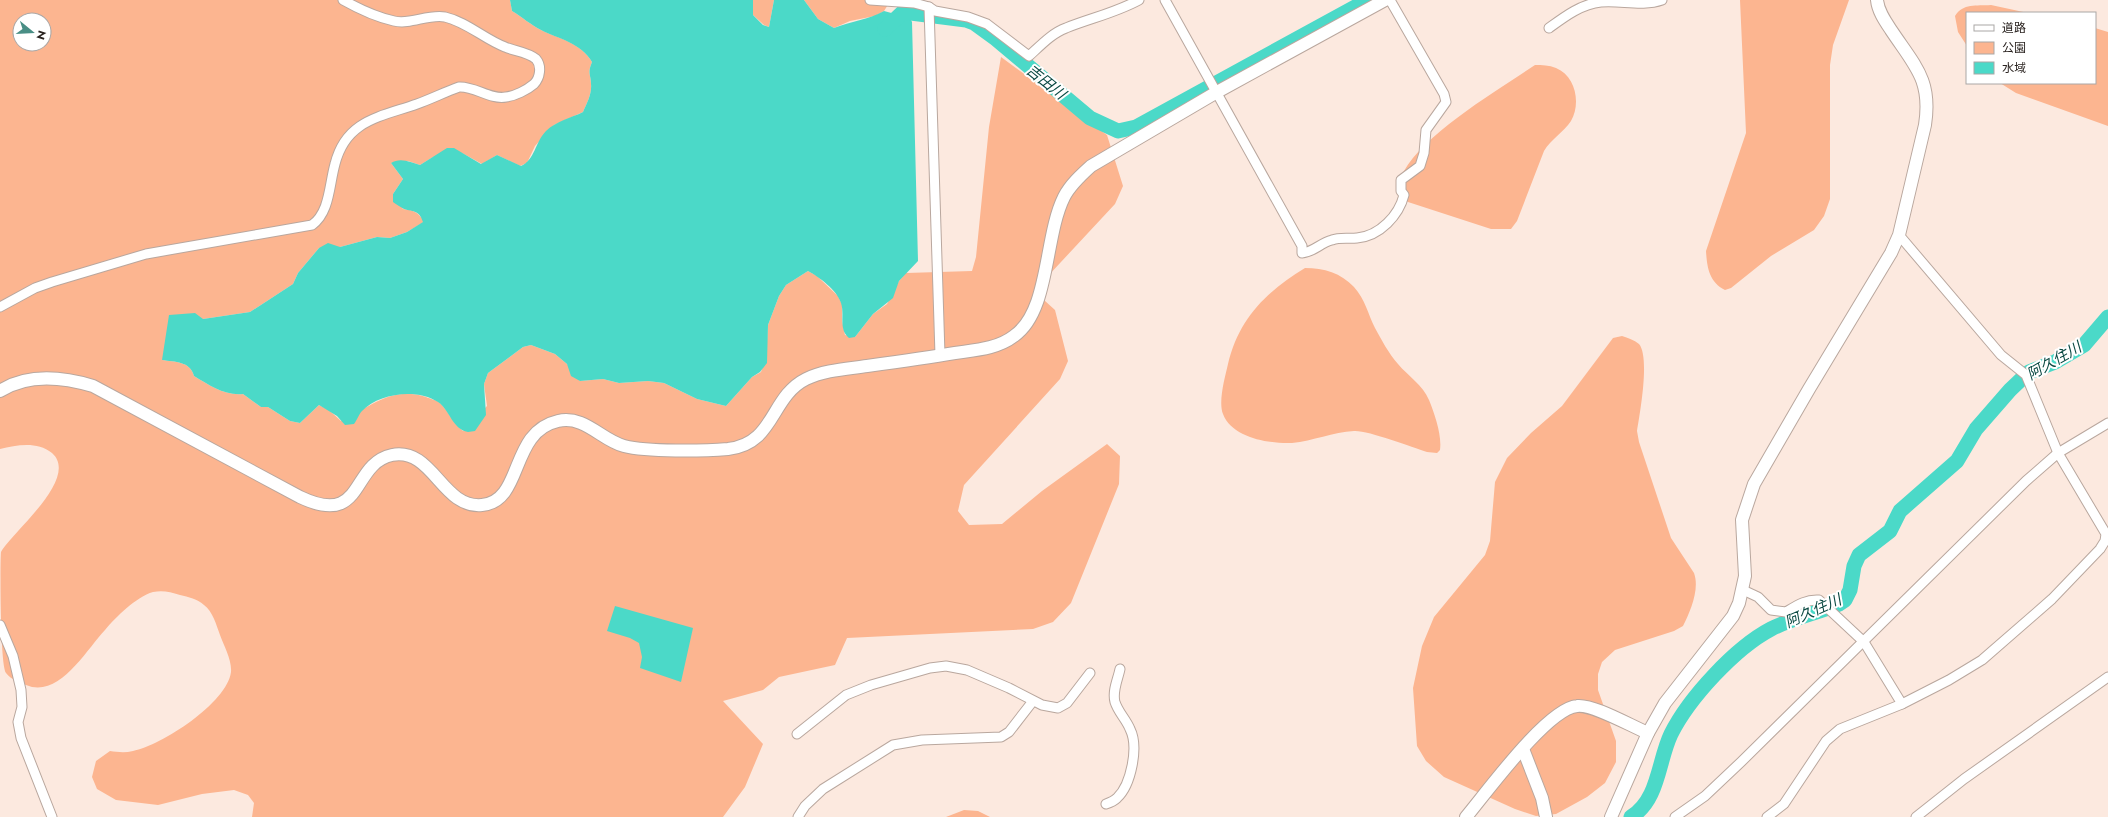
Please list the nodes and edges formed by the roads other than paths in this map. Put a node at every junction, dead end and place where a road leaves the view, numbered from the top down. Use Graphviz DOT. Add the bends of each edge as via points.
graph roads {
  1 [pos="343,0"];
  2 [pos="870,0"];
  3 [pos="1138,0"];
  4 [pos="1165,0"];
  5 [pos="1385,0"];
  6 [pos="1390,0"];
  7 [pos="1662,0"];
  8 [pos="1877,0"];
  9 [pos="1617,1"];
  10 [pos="929,7"];
  11 [pos="1549,28"];
  12 [pos="1217,92"];
  13 [pos="1900,235"];
  14 [pos="0,307"];
  15 [pos="940,356"];
  16 [pos="0,391"];
  17 [pos="2108,423"];
  18 [pos="2058,453"];
  19 [pos="2107,541"];
  20 [pos="1743,590"];
  21 [pos="0,625"];
  22 [pos="1864,642"];
  23 [pos="1120,669"];
  24 [pos="1090,673"];
  25 [pos="2108,677"];
  26 [pos="1033,701"];
  27 [pos="1902,704"];
  28 [pos="1648,733"];
  29 [pos="797,734"];
  30 [pos="1523,749"];
  31 [pos="1106,804"];
  32 [pos="52,817"];
  33 [pos="798,817"];
  34 [pos="1466,817"];
  35 [pos="1546,817"];
  36 [pos="1611,817"];
  37 [pos="1675,817"];
  38 [pos="1767,817"];
  39 [pos="1916,817"];
  1 -- 14 [label="street" via="395,22 439,16 456,21 503,47 535,59 539,68 538,79 529,88 508,97 500,98 459,87 421,103 369,119 350,136 339,151 324,211 312,225 146,254 35,288"];
  2 -- 10 [label="street" via="914,3"];
  3 -- 10 [label="street" via="1121,10 1065,28 1041,44 1029,56 987,24 968,17 935,11"];
  4 -- 12 [label="street"];
  5 -- 12 [label="street"];
  6 -- 12 [label="street" via="1444,94 1446,102 1426,130 1420,166 1401,180 1401,191 1404,195 1402,205 1389,222 1370,234 1358,238 1334,239 1310,252 1302,253 1302,246"];
  7 -- 9 [label="street" via="1640,3"];
  8 -- 13 [label="street" via="1883,18 1921,74 1927,92 1926,120"];
  9 -- 11 [label="street" via="1582,7"];
  10 -- 15 [label="street"];
  12 -- 15 [label="street" via="1091,166 1069,188 1058,210 1035,308 1021,331 1007,341 991,347"];
  13 -- 18 [label="street" via="2000,355 2026,375"];
  13 -- 20 [label="street" via="1748,496 1742,520 1745,576"];
  15 -- 16 [label="street" via="825,372 810,377 790,391 758,438 731,448 637,448 612,441 583,424 557,422 530,438 505,492 491,504 484,505 472,505 459,500 418,461 402,455 379,461 352,495 342,502 335,506 317,504 94,386 62,378 38,379 18,383"];
  17 -- 18 [label="street"];
  18 -- 19 [label="street" via="2106,534"];
  18 -- 22 [label="street"];
  19 -- 27 [label="street" via="2052,599 1982,660"];
  20 -- 22 [label="street" via="1758,596 1771,610 1786,612 1800,603 1811,599 1819,600"];
  20 -- 28 [label="street" via="1733,616 1666,703"];
  21 -- 32 [label="street" via="13,656 22,690 22,707 18,722 21,738"];
  22 -- 27 [label="street"];
  22 -- 37 [label="street" via="1705,796"];
  23 -- 31 [label="street" via="1114,701 1130,730 1134,744 1134,759 1126,785 1117,798"];
  24 -- 26 [label="street" via="1067,703 1058,708"];
  25 -- 39 [label="street" via="1964,779"];
  26 -- 29 [label="street" via="967,670 954,666 930,668 871,684 846,695"];
  26 -- 33 [label="street" via="1009,732 1001,737 922,740 893,745 823,789 804,806"];
  27 -- 38 [label="street" via="1840,730 1826,741 1784,804"];
  28 -- 30 [label="street" via="1589,707 1577,706 1553,717"];
  28 -- 36 [label="street"];
  30 -- 34 [label="street"];
  30 -- 35 [label="street" via="1542,798"];
}
